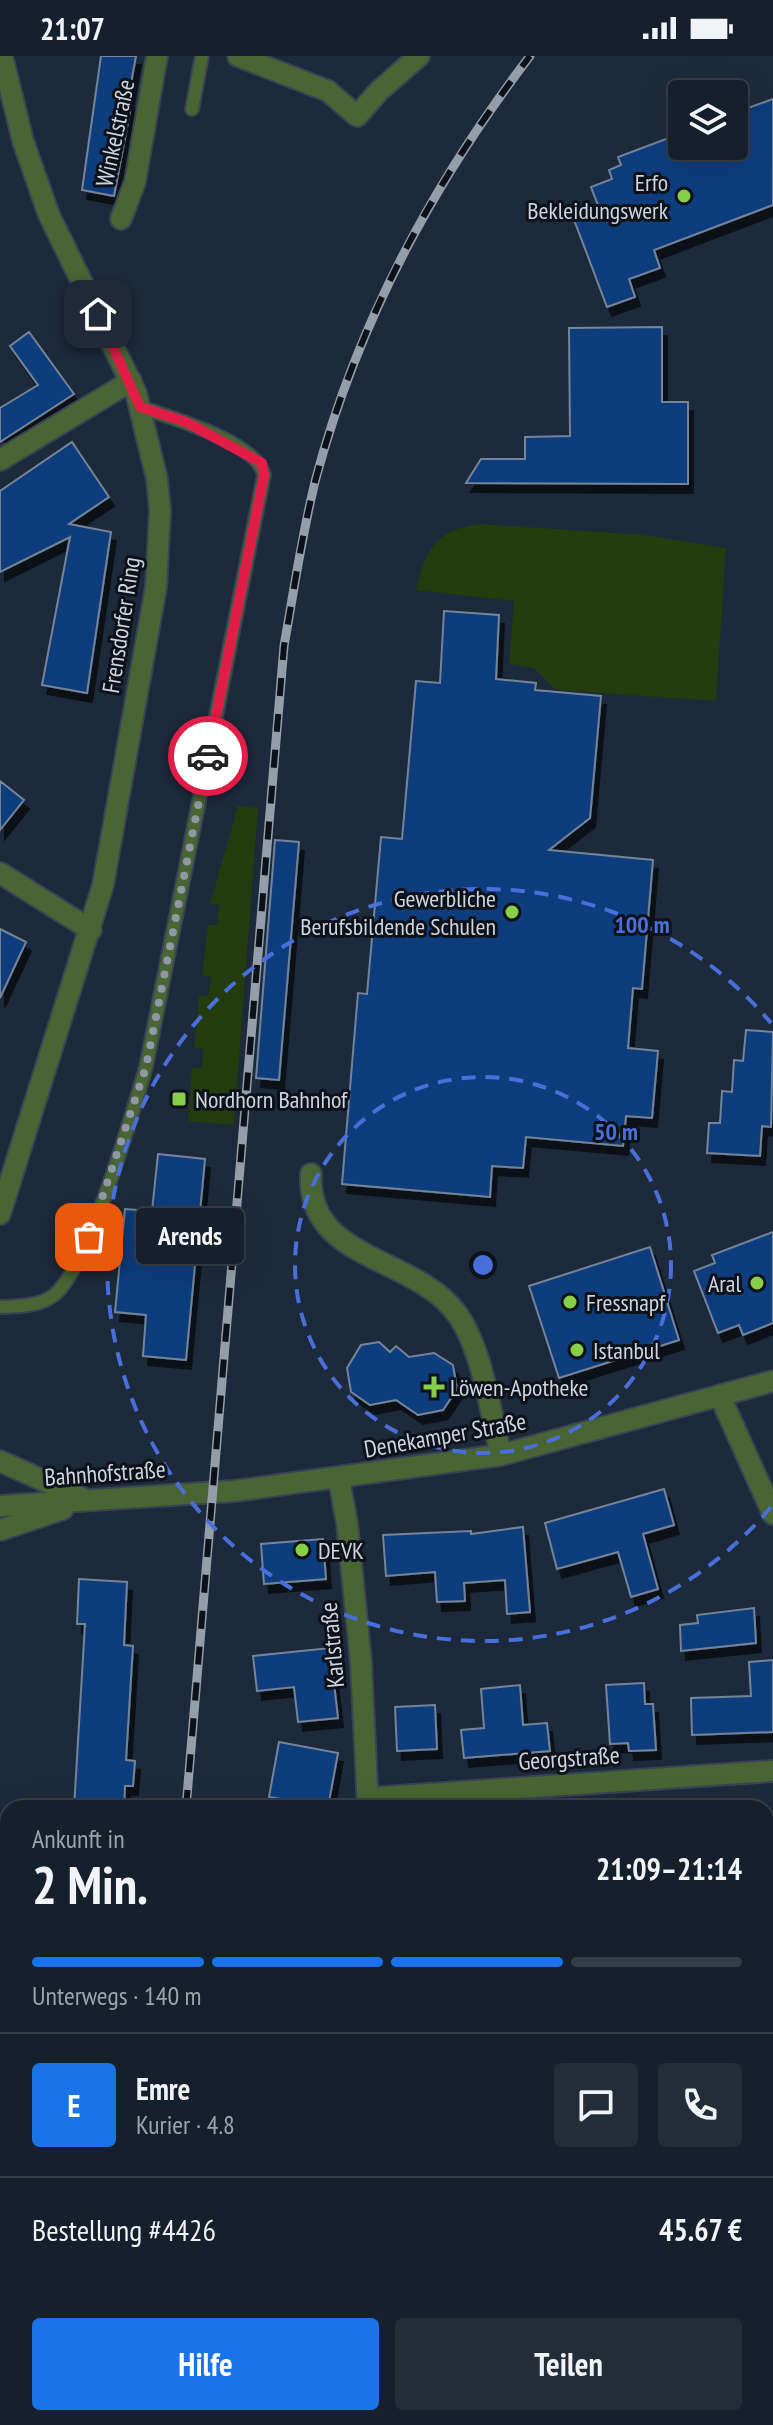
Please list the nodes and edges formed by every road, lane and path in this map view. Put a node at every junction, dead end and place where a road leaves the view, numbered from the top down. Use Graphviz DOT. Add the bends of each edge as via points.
graph roads {
  1 [pos="2,56"];
  2 [pos="157,56"];
  3 [pos="202,56"];
  4 [pos="238,56"];
  5 [pos="419,56"];
  6 [pos="192,109"];
  7 [pos="121,219"];
  8 [pos="131,381"];
  9 [pos="140,407"];
  10 [pos="5,457"];
  11 [pos="0,873"];
  12 [pos="91,930"];
  13 [pos="311,1174"];
  14 [pos="0,1214"];
  15 [pos="0,1307"];
  16 [pos="773,1381"];
  17 [pos="720,1396"];
  18 [pos="501,1455"];
  19 [pos="0,1461"];
  20 [pos="339,1479"];
  21 [pos="214,1492"];
  22 [pos="90,1501"];
  23 [pos="0,1506"];
  24 [pos="773,1514"];
  25 [pos="0,1530"];
  26 [pos="773,1771"];
  27 [pos="369,1800"];
  28 [pos="407,1800"];
  1 -- 8 [label="street, Frensdorfer Ring" via="49,215"];
  2 -- 7 [label="street, Winkelstraße" via="135,182"];
  3 -- 6 [label="lane"];
  4 -- 5 [label="street" via="328,91 357,116"];
  8 -- 9 [label="street, Frensdorfer Ring"];
  8 -- 10 [label="street"];
  9 -- 12 [label="street, Frensdorfer Ring" via="160,511 156,587"];
  9 -- 15 [label="lane" via="186,422 251,454 262,463 264,475 134,1108 70,1277 42,1303"];
  11 -- 12 [label="street"];
  12 -- 14 [label="street, Frensdorfer Ring"];
  13 -- 18 [label="street" via="317,1215 332,1232 355,1250 417,1278 459,1316"];
  16 -- 17 [label="street, Denekamper Straße"];
  17 -- 18 [label="street, Denekamper Straße"];
  17 -- 24 [label="street"];
  18 -- 20 [label="street, Denekamper Straße"];
  19 -- 22 [label="street"];
  20 -- 21 [label="street, Denekamper Straße"];
  20 -- 27 [label="street, Karlstraße" via="361,1662"];
  21 -- 22 [label="street, Bahnhofstraße"];
  22 -- 23 [label="street, Bahnhofstraße"];
  22 -- 25 [label="street"];
  26 -- 28 [label="street, Georgstraße"];
}
